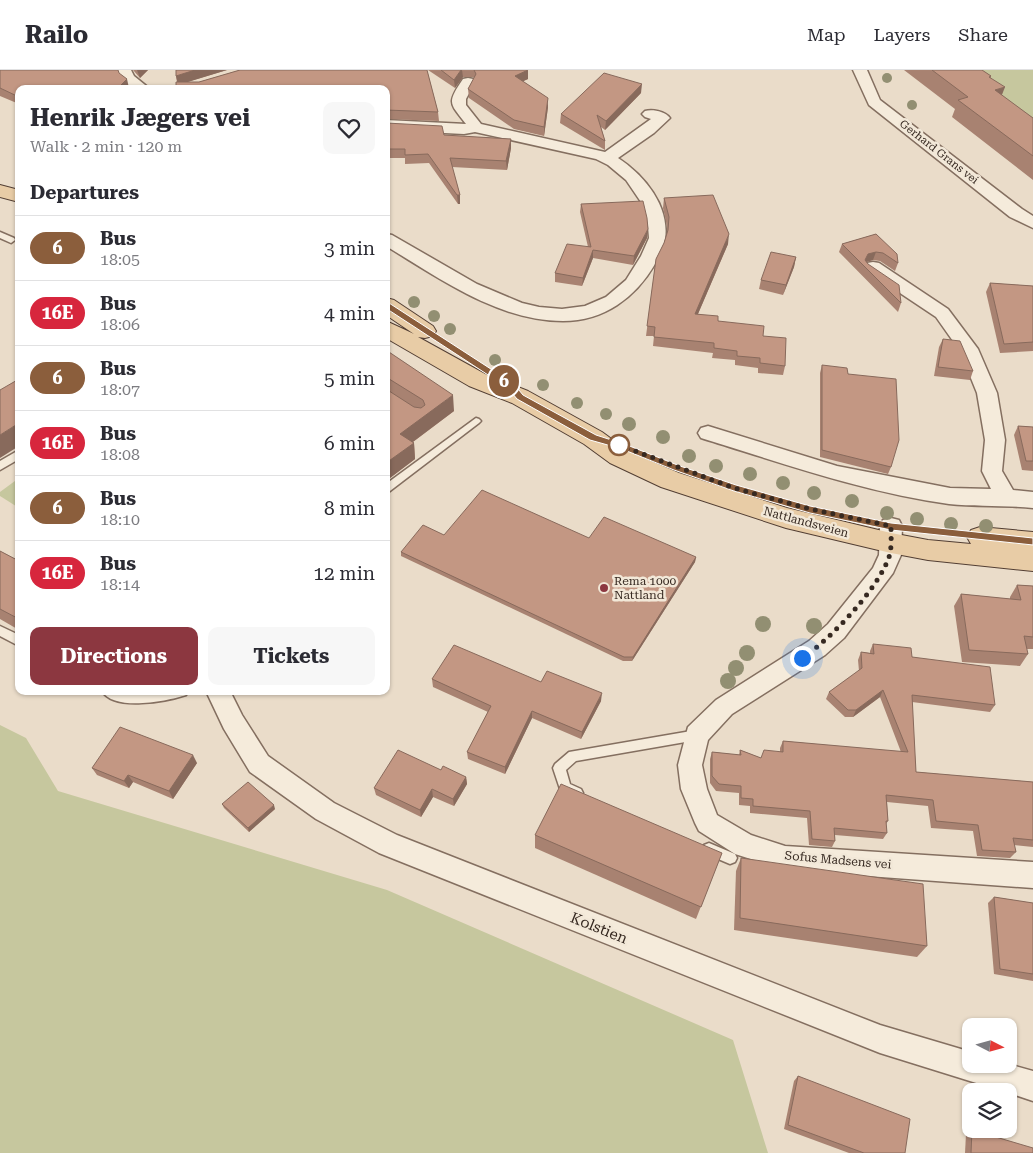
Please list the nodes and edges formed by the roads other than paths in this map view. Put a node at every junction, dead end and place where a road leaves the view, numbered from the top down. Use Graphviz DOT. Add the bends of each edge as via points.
graph roads {
  1 [pos="124,70"];
  2 [pos="860,70"];
  3 [pos="468,82"];
  4 [pos="138,85"];
  5 [pos="650,114"];
  6 [pos="390,125"];
  7 [pos="475,128"];
  8 [pos="607,158"];
  9 [pos="0,191"];
  10 [pos="15,195"];
  11 [pos="1033,223"];
  12 [pos="0,235"];
  13 [pos="11,240"];
  14 [pos="390,242"];
  15 [pos="874,267"];
  16 [pos="390,308"];
  17 [pos="390,330"];
  18 [pos="520,397"];
  19 [pos="476,421"];
  20 [pos="708,433"];
  21 [pos="15,457"];
  22 [pos="0,466"];
  23 [pos="390,487"];
  24 [pos="1006,497"];
  25 [pos="1033,500"];
  26 [pos="891,535"];
  27 [pos="1033,542"];
  28 [pos="1033,562"];
  29 [pos="0,631"];
  30 [pos="15,639"];
  31 [pos="121,695"];
  32 [pos="166,695"];
  33 [pos="220,695"];
  34 [pos="697,735"];
  35 [pos="593,800"];
  36 [pos="694,842"];
  37 [pos="730,858"];
  38 [pos="1033,875"];
  39 [pos="1033,1086"];
  1 -- 4 [label="street"];
  2 -- 11 [label="street, Gerhard Grans vei" via="874,102"];
  3 -- 7 [label="street" via="459,106"];
  5 -- 8 [label="street" via="662,118"];
  6 -- 7 [label="street"];
  7 -- 8 [label="street"];
  8 -- 14 [label="street" via="644,190 655,214 657,239 648,262 632,286 596,309 564,315 503,304"];
  9 -- 10 [label="main road"];
  12 -- 13 [label="lane"];
  15 -- 24 [label="street" via="942,313 969,349 987,393 995,440 992,471"];
  16 -- 18 [label="main road, Nattlandsveien" via="511,386"];
  17 -- 18 [label="main road, Nattlandsveien" via="477,380"];
  18 -- 26 [label="main road, Nattlandsveien" via="593,438 619,457 678,482 786,518"];
  19 -- 23 [label="lane"];
  20 -- 24 [label="street" via="837,473 950,496"];
  21 -- 22 [label="lane"];
  24 -- 25 [label="street"];
  26 -- 27 [label="main road, Nattlandsveien"];
  26 -- 28 [label="main road, Nattlandsveien" via="928,550"];
  26 -- 34 [label="street" via="890,556 882,573 836,630 817,648 724,707"];
  29 -- 30 [label="lane"];
  31 -- 32 [label="lane" via="150,699"];
  33 -- 39 [label="street, Kolstien" via="259,764 324,810 388,844 880,1039"];
  34 -- 35 [label="lane" via="573,756 559,768 565,788"];
  34 -- 38 [label="street, Sofus Madsens vei" via="690,765 694,789 708,823 744,845 786,858"];
  36 -- 37 [label="lane"];
}
